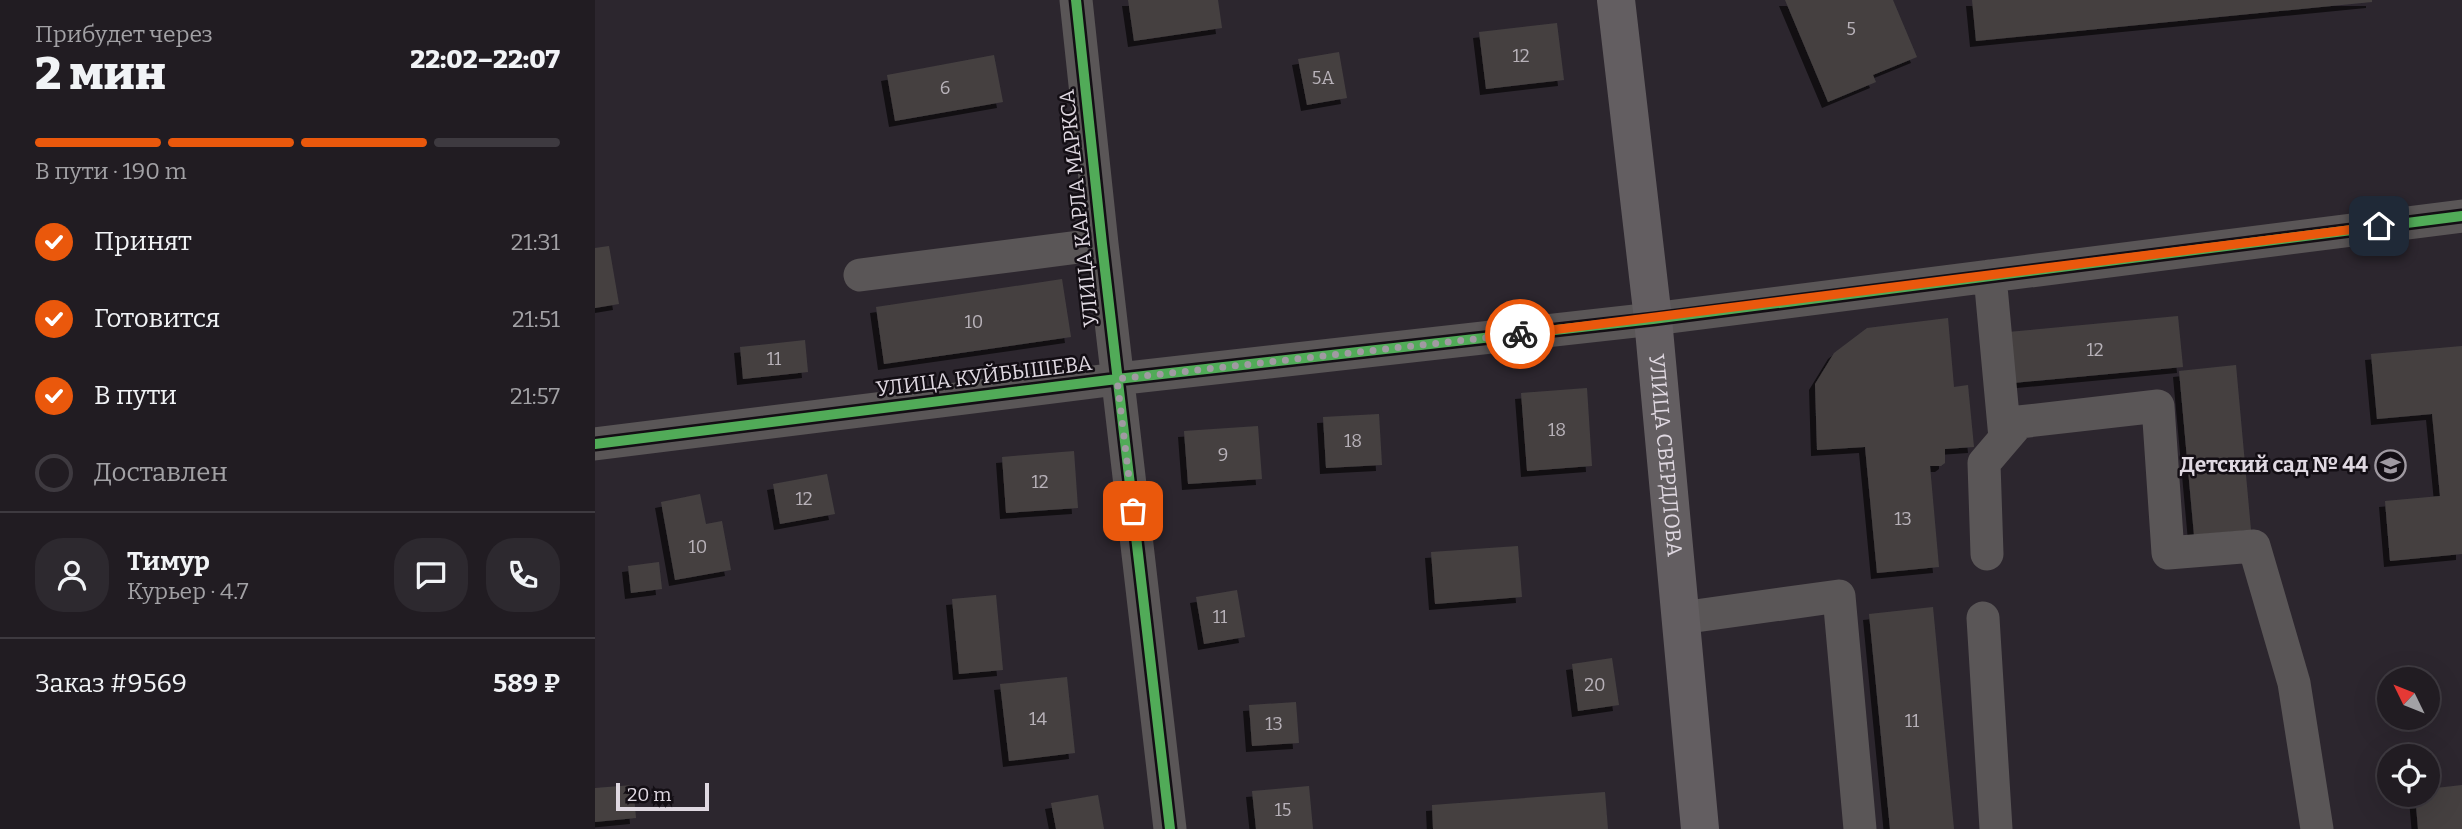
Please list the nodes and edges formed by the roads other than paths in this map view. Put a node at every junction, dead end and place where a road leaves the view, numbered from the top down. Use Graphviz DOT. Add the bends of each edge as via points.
graph roads {
  1 [pos="1076,0"];
  2 [pos="1616,0"];
  3 [pos="2462,216"];
  4 [pos="1102,244"];
  5 [pos="860,275"];
  6 [pos="1990,276"];
  7 [pos="1653,319"];
  8 [pos="1117,379"];
  9 [pos="2005,438"];
  10 [pos="595,444"];
  11 [pos="1987,554"];
  12 [pos="1681,618"];
  13 [pos="1983,618"];
  14 [pos="1170,829"];
  15 [pos="1700,829"];
  16 [pos="1860,829"];
  17 [pos="1996,829"];
  18 [pos="2317,829"];
  1 -- 4 [label="street, УЛИЦА КАРЛА МАРКСА"];
  2 -- 7 [label="main road, УЛИЦА СВЕРДЛОВА"];
  3 -- 6 [label="street, УЛИЦА КУЙБЫШЕВА"];
  4 -- 5 [label="street"];
  4 -- 8 [label="street, УЛИЦА КАРЛА МАРКСА"];
  6 -- 7 [label="street, УЛИЦА КУЙБЫШЕВА"];
  6 -- 9 [label="street"];
  7 -- 8 [label="street, УЛИЦА КУЙБЫШЕВА"];
  7 -- 12 [label="main road, УЛИЦА СВЕРДЛОВА"];
  8 -- 10 [label="street, УЛИЦА КУЙБЫШЕВА"];
  8 -- 14 [label="street, УЛИЦА КАРЛА МАРКСА"];
  9 -- 11 [label="street" via="1985,463"];
  9 -- 18 [label="street" via="2019,422 2158,406 2168,553 2254,546 2294,683"];
  12 -- 15 [label="main road, УЛИЦА СВЕРДЛОВА"];
  12 -- 16 [label="street" via="1839,596"];
  13 -- 17 [label="street"];
}
